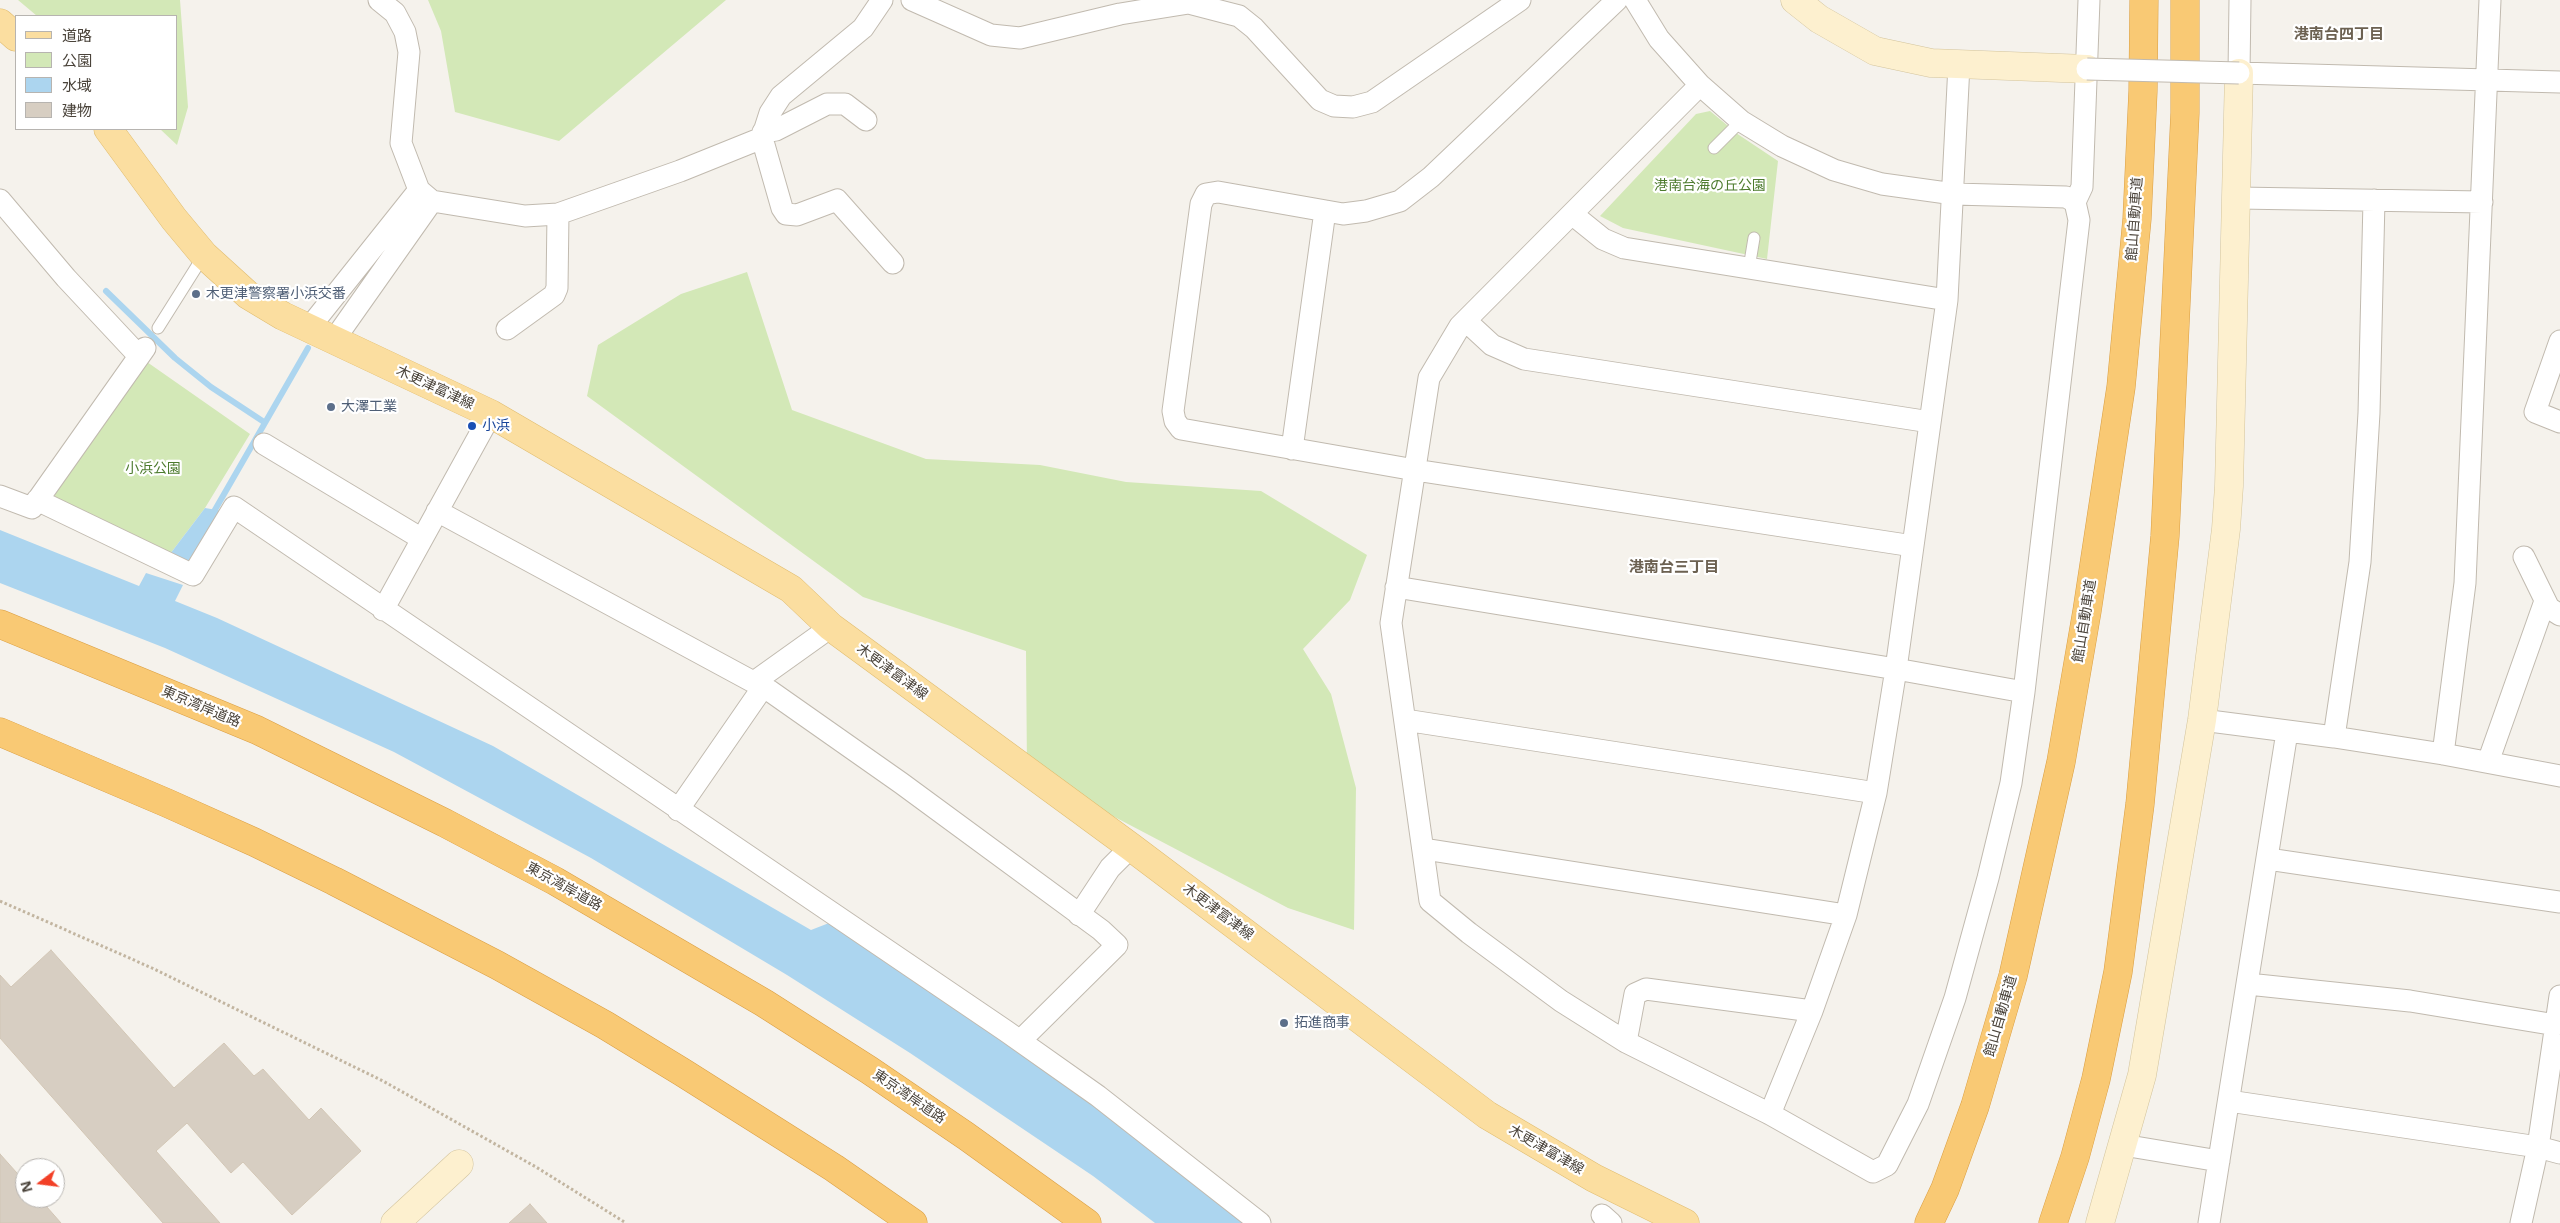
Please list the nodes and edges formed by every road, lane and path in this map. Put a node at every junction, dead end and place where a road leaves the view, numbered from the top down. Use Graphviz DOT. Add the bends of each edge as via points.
graph roads {
  1 [pos="379,0"];
  2 [pos="882,0"];
  3 [pos="912,0"];
  4 [pos="1520,0"];
  5 [pos="1617,0"];
  6 [pos="1635,0"];
  7 [pos="1795,0"];
  8 [pos="2089,0"];
  9 [pos="2144,0"];
  10 [pos="2185,0"];
  11 [pos="2240,0"];
  12 [pos="2490,0"];
  13 [pos="1190,1"];
  14 [pos="0,23"];
  15 [pos="15,36"];
  16 [pos="1958,65"];
  17 [pos="2087,69"];
  18 [pos="2239,73"];
  19 [pos="2487,79"];
  20 [pos="2560,82"];
  21 [pos="1700,85"];
  22 [pos="866,120"];
  23 [pos="1741,121"];
  24 [pos="109,130"];
  25 [pos="763,135"];
  26 [pos="1714,148"];
  27 [pos="1954,194"];
  28 [pos="425,196"];
  29 [pos="2238,198"];
  30 [pos="0,200"];
  31 [pos="2374,200"];
  32 [pos="2075,202"];
  33 [pos="2482,202"];
  34 [pos="1325,211"];
  35 [pos="558,214"];
  36 [pos="1572,214"];
  37 [pos="1754,238"];
  38 [pos="204,255"];
  39 [pos="893,263"];
  40 [pos="1749,268"];
  41 [pos="1946,300"];
  42 [pos="1466,321"];
  43 [pos="158,328"];
  44 [pos="309,328"];
  45 [pos="507,329"];
  46 [pos="334,340"];
  47 [pos="2560,341"];
  48 [pos="491,414"];
  49 [pos="1930,422"];
  50 [pos="2560,422"];
  51 [pos="264,444"];
  52 [pos="1292,449"];
  53 [pos="1414,470"];
  54 [pos="0,496"];
  55 [pos="37,500"];
  56 [pos="437,511"];
  57 [pos="422,539"];
  58 [pos="1913,546"];
  59 [pos="2524,557"];
  60 [pos="1396,588"];
  61 [pos="2553,608"];
  62 [pos="383,610"];
  63 [pos="0,624"];
  64 [pos="831,627"];
  65 [pos="1896,669"];
  66 [pos="758,685"];
  67 [pos="2024,692"];
  68 [pos="1405,720"];
  69 [pos="2202,720"];
  70 [pos="0,732"];
  71 [pos="2287,732"];
  72 [pos="2334,737"];
  73 [pos="2443,754"];
  74 [pos="2488,762"];
  75 [pos="2560,776"];
  76 [pos="1876,793"];
  77 [pos="678,810"];
  78 [pos="1131,847"];
  79 [pos="1424,849"];
  80 [pos="2268,859"];
  81 [pos="0,901"];
  82 [pos="2560,902"];
  83 [pos="1080,915"];
  84 [pos="1846,915"];
  85 [pos="2248,984"];
  86 [pos="2560,996"];
  87 [pos="1812,1011"];
  88 [pos="2556,1025"];
  89 [pos="1020,1041"];
  90 [pos="1626,1042"];
  91 [pos="2229,1101"];
  92 [pos="1770,1114"];
  93 [pos="2123,1145"];
  94 [pos="2538,1147"];
  95 [pos="2560,1153"];
  96 [pos="2219,1161"];
  97 [pos="459,1164"];
  98 [pos="395,1223"];
  99 [pos="626,1223"];
  100 [pos="913,1223"];
  101 [pos="1087,1223"];
  102 [pos="1260,1223"];
  103 [pos="1685,1223"];
  104 [pos="1929,1223"];
  105 [pos="2053,1223"];
  106 [pos="2100,1223"];
  107 [pos="2211,1223"];
  108 [pos="2521,1223"];
  1 -- 28 [label="street" via="395,13 406,32 408,52 401,143"];
  2 -- 25 [label="street" via="864,28 782,96 770,113"];
  3 -- 13 [label="street" via="991,36 1020,38"];
  4 -- 13 [label="street" via="1372,102 1353,107 1334,106 1320,100 1239,16"];
  5 -- 34 [label="street" via="1431,177 1400,201 1366,211 1343,214"];
  6 -- 21 [label="street" via="1659,39"];
  7 -- 16 [label="street" via="1818,19 1875,51 1931,63"];
  8 -- 17 [label="street"];
  9 -- 104 [label="highway, 館山自動車道" via="2137,218 2121,387 2086,620 2060,762 2013,976 1975,1106"];
  10 -- 105 [label="highway" via="2186,114 2165,536 2140,804 2118,972 2096,1079"];
  11 -- 18 [label="street"];
  12 -- 19 [label="street"];
  14 -- 15 [label="main road"];
  16 -- 17 [label="street"];
  16 -- 27 [label="street"];
  17 -- 18 [label="street, bridge"];
  17 -- 32 [label="street" via="2082,187"];
  18 -- 19 [label="street"];
  18 -- 29 [label="street"];
  19 -- 20 [label="street"];
  19 -- 33 [label="street"];
  21 -- 23 [label="street"];
  21 -- 36 [label="street"];
  22 -- 25 [label="street" via="845,104 828,104"];
  23 -- 26 [label="lane"];
  23 -- 27 [label="street" via="1782,146 1834,170 1882,184"];
  24 -- 38 [label="main road, 木更津富津線"];
  25 -- 35 [label="street" via="680,172"];
  25 -- 39 [label="street" via="786,214 797,215 837,200"];
  27 -- 32 [label="street" via="2066,197"];
  27 -- 41 [label="street"];
  28 -- 35 [label="street" via="525,216"];
  28 -- 44 [label="street"];
  28 -- 46 [label="street"];
  29 -- 31 [label="street"];
  29 -- 69 [label="street" via="2229,486"];
  30 -- 55 [label="street" via="66,278 142,352"];
  31 -- 33 [label="street"];
  31 -- 72 [label="street" via="2369,413 2360,562"];
  32 -- 67 [label="street" via="2079,220"];
  33 -- 73 [label="street" via="2465,583"];
  34 -- 52 [label="street"];
  34 -- 52 [label="street" via="1218,192 1206,194 1201,204 1174,422 1181,429"];
  35 -- 45 [label="street" via="557,288 554,295"];
  36 -- 40 [label="street" via="1603,239 1624,248"];
  36 -- 42 [label="street"];
  37 -- 40 [label="lane"];
  38 -- 43 [label="lane"];
  38 -- 44 [label="main road, 木更津富津線" via="248,295"];
  40 -- 41 [label="street"];
  41 -- 49 [label="street"];
  42 -- 49 [label="street" via="1492,345 1524,359"];
  42 -- 53 [label="street" via="1445,349 1430,378"];
  44 -- 46 [label="main road, 木更津富津線"];
  46 -- 48 [label="main road, 木更津富津線"];
  47 -- 50 [label="street" via="2534,412"];
  48 -- 56 [label="street"];
  48 -- 64 [label="main road, 木更津富津線" via="792,589"];
  49 -- 58 [label="street"];
  51 -- 57 [label="street"];
  52 -- 53 [label="street"];
  53 -- 58 [label="street"];
  53 -- 60 [label="street"];
  54 -- 55 [label="street" via="32,508"];
  55 -- 62 [label="street" via="193,575 234,507"];
  56 -- 57 [label="street"];
  56 -- 66 [label="street"];
  57 -- 62 [label="street"];
  58 -- 65 [label="street"];
  59 -- 61 [label="street"];
  60 -- 65 [label="street"];
  60 -- 68 [label="street" via="1390,623"];
  61 -- 74 [label="street"];
  62 -- 77 [label="street"];
  63 -- 101 [label="highway, 東京湾岸道路" via="257,730 555,881 764,1003 870,1070"];
  64 -- 66 [label="street"];
  64 -- 78 [label="main road, 木更津富津線"];
  65 -- 67 [label="street"];
  65 -- 76 [label="street"];
  66 -- 77 [label="street"];
  66 -- 83 [label="street" via="901,783"];
  67 -- 92 [label="street" via="2011,783 1955,998 1918,1104 1887,1165 1873,1172"];
  68 -- 76 [label="street"];
  68 -- 79 [label="street"];
  69 -- 71 [label="street"];
  69 -- 93 [label="street" via="2142,1075"];
  70 -- 100 [label="highway" via="254,842 497,965 690,1077 834,1168"];
  71 -- 72 [label="street"];
  71 -- 80 [label="street"];
  72 -- 73 [label="street"];
  73 -- 74 [label="street"];
  74 -- 75 [label="street"];
  76 -- 84 [label="street"];
  77 -- 89 [label="street"];
  78 -- 83 [label="street" via="1110,868"];
  78 -- 103 [label="main road, 木更津富津線" via="1487,1115 1594,1178"];
  79 -- 84 [label="street"];
  79 -- 90 [label="street" via="1430,902 1561,1001"];
  80 -- 82 [label="street"];
  80 -- 85 [label="street"];
  81 -- 99 [label="path" via="152,968 383,1081 536,1167"];
  83 -- 89 [label="street" via="1117,945"];
  84 -- 87 [label="street"];
  85 -- 88 [label="street" via="2410,1001"];
  85 -- 91 [label="street"];
  86 -- 88 [label="street"];
  87 -- 90 [label="street" via="1646,989 1635,994"];
  87 -- 92 [label="street"];
  88 -- 94 [label="street"];
  89 -- 102 [label="street" via="1098,1096"];
  90 -- 92 [label="street"];
  91 -- 94 [label="street"];
  91 -- 96 [label="street"];
  93 -- 96 [label="street"];
  93 -- 106 [label="street"];
  94 -- 95 [label="street"];
  94 -- 108 [label="street"];
  96 -- 107 [label="street"];
  97 -- 98 [label="street"];
}
